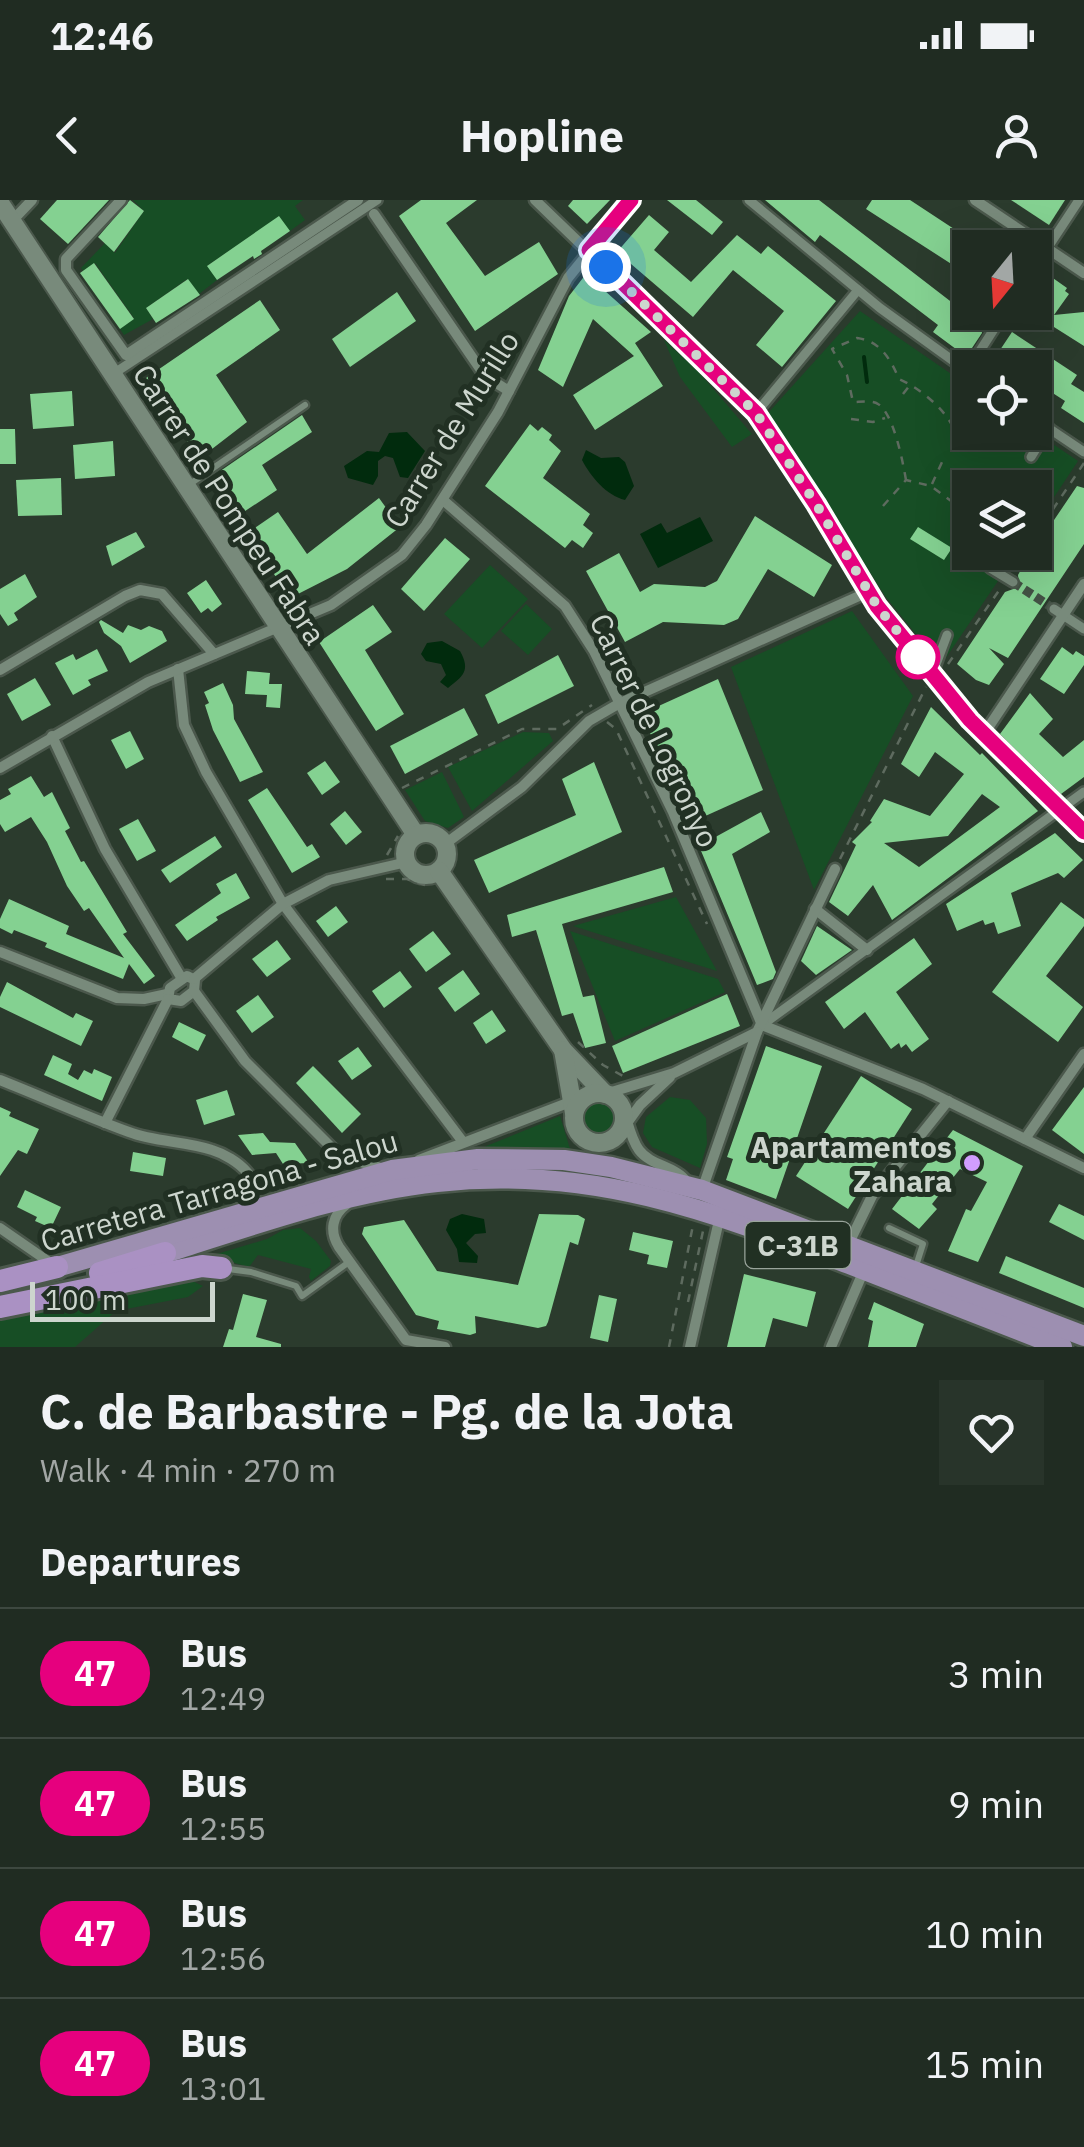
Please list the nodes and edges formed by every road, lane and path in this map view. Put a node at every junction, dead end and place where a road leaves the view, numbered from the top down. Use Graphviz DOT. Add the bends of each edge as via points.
graph roads {
  1 [pos="32,200"];
  2 [pos="121,200"];
  3 [pos="358,200"];
  4 [pos="377,200"];
  5 [pos="534,200"];
  6 [pos="631,200"];
  7 [pos="749,200"];
  8 [pos="975,200"];
  9 [pos="1079,200"];
  10 [pos="0,202"];
  11 [pos="374,214"];
  12 [pos="12,221"];
  13 [pos="1020,230"];
  14 [pos="1052,240"];
  15 [pos="589,250"];
  16 [pos="1052,251"];
  17 [pos="66,259"];
  18 [pos="1084,273"];
  19 [pos="48,276"];
  20 [pos="858,290"];
  21 [pos="126,355"];
  22 [pos="952,360"];
  23 [pos="110,371"];
  24 [pos="911,384"];
  25 [pos="509,391"];
  26 [pos="903,394"];
  27 [pos="888,404"];
  28 [pos="305,405"];
  29 [pos="881,407"];
  30 [pos="756,413"];
  31 [pos="886,417"];
  32 [pos="851,419"];
  33 [pos="952,425"];
  34 [pos="1052,429"];
  35 [pos="1036,450"];
  36 [pos="1084,452"];
  37 [pos="1031,457"];
  38 [pos="942,462"];
  39 [pos="1084,463"];
  40 [pos="906,480"];
  41 [pos="186,486"];
  42 [pos="931,486"];
  43 [pos="443,500"];
  44 [pos="952,502"];
  45 [pos="882,506"];
  46 [pos="1052,511"];
  47 [pos="993,570"];
  48 [pos="1015,570"];
  49 [pos="1010,580"];
  50 [pos="1084,584"];
  51 [pos="868,592"];
  52 [pos="1059,612"];
  53 [pos="1084,629"];
  54 [pos="279,630"];
  55 [pos="947,635"];
  56 [pos="214,654"];
  57 [pos="178,669"];
  58 [pos="0,670"];
  59 [pos="932,674"];
  60 [pos="620,703"];
  61 [pos="601,714"];
  62 [pos="984,734"];
  63 [pos="52,736"];
  64 [pos="0,768"];
  65 [pos="1084,792"];
  66 [pos="391,797"];
  67 [pos="1059,810"];
  68 [pos="1084,832"];
  69 [pos="416,835"];
  70 [pos="445,844"];
  71 [pos="407,862"];
  72 [pos="835,870"];
  73 [pos="439,871"];
  74 [pos="282,904"];
  75 [pos="815,910"];
  76 [pos="712,935"];
  77 [pos="867,950"];
  78 [pos="0,952"];
  79 [pos="190,983"];
  80 [pos="167,997"];
  81 [pos="759,1029"];
  82 [pos="563,1050"];
  83 [pos="1084,1054"];
  84 [pos="674,1072"];
  85 [pos="0,1080"];
  86 [pos="598,1094"];
  87 [pos="948,1101"];
  88 [pos="574,1116"];
  89 [pos="104,1123"];
  90 [pos="623,1125"];
  91 [pos="1026,1139"];
  92 [pos="463,1142"];
  93 [pos="592,1164"];
  94 [pos="399,1168"];
  95 [pos="1084,1168"];
  96 [pos="524,1178"];
  97 [pos="696,1188"];
  98 [pos="627,1190"];
  99 [pos="358,1196"];
  100 [pos="238,1213"];
  101 [pos="712,1221"];
  102 [pos="0,1228"];
  103 [pos="889,1228"];
  104 [pos="848,1245"];
  105 [pos="165,1253"];
  106 [pos="349,1262"];
  107 [pos="57,1267"];
  108 [pos="221,1268"];
  109 [pos="864,1270"];
  110 [pos="914,1270"];
  111 [pos="0,1281"];
  112 [pos="0,1303"];
  113 [pos="687,1304"];
  114 [pos="1084,1336"];
  115 [pos="428,1346"];
  116 [pos="444,1347"];
  117 [pos="690,1347"];
  118 [pos="832,1347"];
  119 [pos="1062,1347"];
  1 -- 12 [label="street"];
  2 -- 17 [label="street"];
  3 -- 21 [label="street"];
  4 -- 23 [label="street"];
  5 -- 15 [label="street"];
  6 -- 15 [label="street, Carrer de Murillo"];
  7 -- 20 [label="street"];
  8 -- 13 [label="street"];
  9 -- 14 [label="street"];
  10 -- 12 [label="street, Carrer de Pompeu Fabra"];
  11 -- 25 [label="street" via="485,376"];
  12 -- 19 [label="street, Carrer de Pompeu Fabra"];
  15 -- 25 [label="street, Carrer de Murillo"];
  15 -- 30 [label="street"];
  16 -- 18 [label="street"];
  17 -- 19 [label="street"];
  17 -- 21 [label="street" via="66,270"];
  19 -- 23 [label="street, Carrer de Pompeu Fabra"];
  20 -- 22 [label="street"];
  20 -- 30 [label="street"];
  21 -- 23 [label="street"];
  23 -- 41 [label="street, Carrer de Pompeu Fabra"];
  24 -- 26 [label="path"];
  24 -- 29 [label="path" via="899,379 878,345 857,338 832,349 853,402"];
  24 -- 33 [label="path"];
  25 -- 43 [label="street, Carrer de Murillo"];
  27 -- 29 [label="path"];
  28 -- 41 [label="lane"];
  29 -- 31 [label="path"];
  30 -- 51 [label="street"];
  31 -- 32 [label="path"];
  31 -- 40 [label="path"];
  34 -- 36 [label="street"];
  35 -- 37 [label="street"];
  38 -- 42 [label="path"];
  39 -- 46 [label="path"];
  40 -- 42 [label="path"];
  40 -- 45 [label="path"];
  41 -- 54 [label="street, Carrer de Pompeu Fabra"];
  42 -- 44 [label="path"];
  43 -- 54 [label="street, Carrer de Murillo" via="402,555 331,605"];
  43 -- 60 [label="street, Carrer de Logronyo" via="564,606"];
  47 -- 49 [label="street"];
  48 -- 49 [label="path"];
  49 -- 59 [label="path" via="950,663"];
  50 -- 52 [label="street"];
  51 -- 59 [label="street"];
  51 -- 60 [label="street"];
  52 -- 53 [label="street"];
  52 -- 62 [label="street"];
  54 -- 56 [label="street, Carrer de Murillo"];
  54 -- 66 [label="street, Carrer de Pompeu Fabra"];
  55 -- 59 [label="street"];
  56 -- 57 [label="street, Carrer de Murillo"];
  56 -- 58 [label="street" via="162,594 140,590"];
  57 -- 63 [label="street, Carrer de Murillo"];
  57 -- 74 [label="street" via="184,725"];
  59 -- 62 [label="street"];
  59 -- 72 [label="path"];
  60 -- 61 [label="street"];
  60 -- 81 [label="street, Carrer de Logronyo" via="673,812"];
  61 -- 66 [label="path" via="590,705 557,729 522,729"];
  61 -- 70 [label="street"];
  61 -- 76 [label="path" via="616,729"];
  62 -- 67 [label="street"];
  63 -- 64 [label="street, Carrer de Murillo"];
  63 -- 79 [label="street" via="104,848"];
  65 -- 67 [label="street"];
  66 -- 69 [label="street, Carrer de Pompeu Fabra"];
  67 -- 68 [label="street"];
  67 -- 77 [label="street"];
  69 -- 70 [label="street" via="429,832"];
  69 -- 71 [label="street" via="406,847"];
  70 -- 73 [label="street"];
  71 -- 73 [label="street" via="421,874"];
  71 -- 74 [label="street" via="329,880"];
  72 -- 75 [label="street"];
  73 -- 82 [label="street"];
  74 -- 79 [label="street"];
  74 -- 92 [label="street"];
  75 -- 77 [label="street"];
  75 -- 81 [label="street"];
  77 -- 81 [label="street"];
  78 -- 80 [label="street" via="117,998"];
  79 -- 80 [label="street"];
  79 -- 80 [label="street" via="181,1000"];
  79 -- 94 [label="street" via="245,1061 340,1156 368,1167"];
  80 -- 89 [label="street"];
  81 -- 84 [label="street"];
  81 -- 87 [label="street"];
  81 -- 97 [label="street"];
  82 -- 86 [label="street"];
  82 -- 88 [label="street"];
  83 -- 91 [label="street"];
  84 -- 86 [label="street"];
  84 -- 90 [label="street"];
  85 -- 89 [label="street"];
  86 -- 88 [label="street" via="579,1104"];
  86 -- 90 [label="street" via="616,1100"];
  87 -- 91 [label="street"];
  87 -- 104 [label="street" via="872,1196"];
  88 -- 90 [label="street" via="596,1143 612,1140"];
  88 -- 92 [label="street"];
  88 -- 93 [label="street"];
  89 -- 100 [label="street" via="216,1151 256,1183 251,1204"];
  90 -- 93 [label="street"];
  90 -- 97 [label="street" via="638,1148"];
  91 -- 95 [label="street"];
  92 -- 94 [label="street"];
  93 -- 94 [label="main road, Carretera Tarragona - Salou / C-31B" via="525,1158"];
  93 -- 96 [label="street" via="571,1174"];
  93 -- 97 [label="main road, Carretera Tarragona - Salou / C-31B"];
  93 -- 98 [label="street"];
  94 -- 100 [label="main road, Carretera Tarragona - Salou / C-31B"];
  96 -- 98 [label="main road, Carretera Tarragona - Salou / C-31B"];
  96 -- 99 [label="main road, Carretera Tarragona - Salou / C-31B" via="440,1182"];
  97 -- 104 [label="main road, Carretera Tarragona - Salou / C-31B"];
  98 -- 101 [label="main road, Carretera Tarragona - Salou / C-31B"];
  99 -- 105 [label="main road, Carretera Tarragona - Salou / C-31B"];
  99 -- 106 [label="street" via="339,1210 332,1232"];
  100 -- 107 [label="main road, Carretera Tarragona - Salou / C-31B"];
  101 -- 109 [label="main road, Carretera Tarragona - Salou / C-31B"];
  101 -- 113 [label="path"];
  101 -- 117 [label="street"];
  102 -- 107 [label="street"];
  103 -- 110 [label="lane" via="923,1244"];
  104 -- 110 [label="main road, Carretera Tarragona - Salou / C-31B"];
  105 -- 112 [label="highway, Carretera Tarragona - Salou / C-31B"];
  106 -- 108 [label="lane" via="302,1296 296,1286"];
  106 -- 115 [label="street" via="406,1340"];
  107 -- 111 [label="highway, Carretera Tarragona - Salou / C-31B"];
  108 -- 112 [label="highway"];
  109 -- 118 [label="street"];
  109 -- 119 [label="main road, Carretera Tarragona - Salou / C-31B"];
  110 -- 114 [label="main road, Carretera Tarragona - Salou / C-31B"];
  115 -- 116 [label="street"];
}
